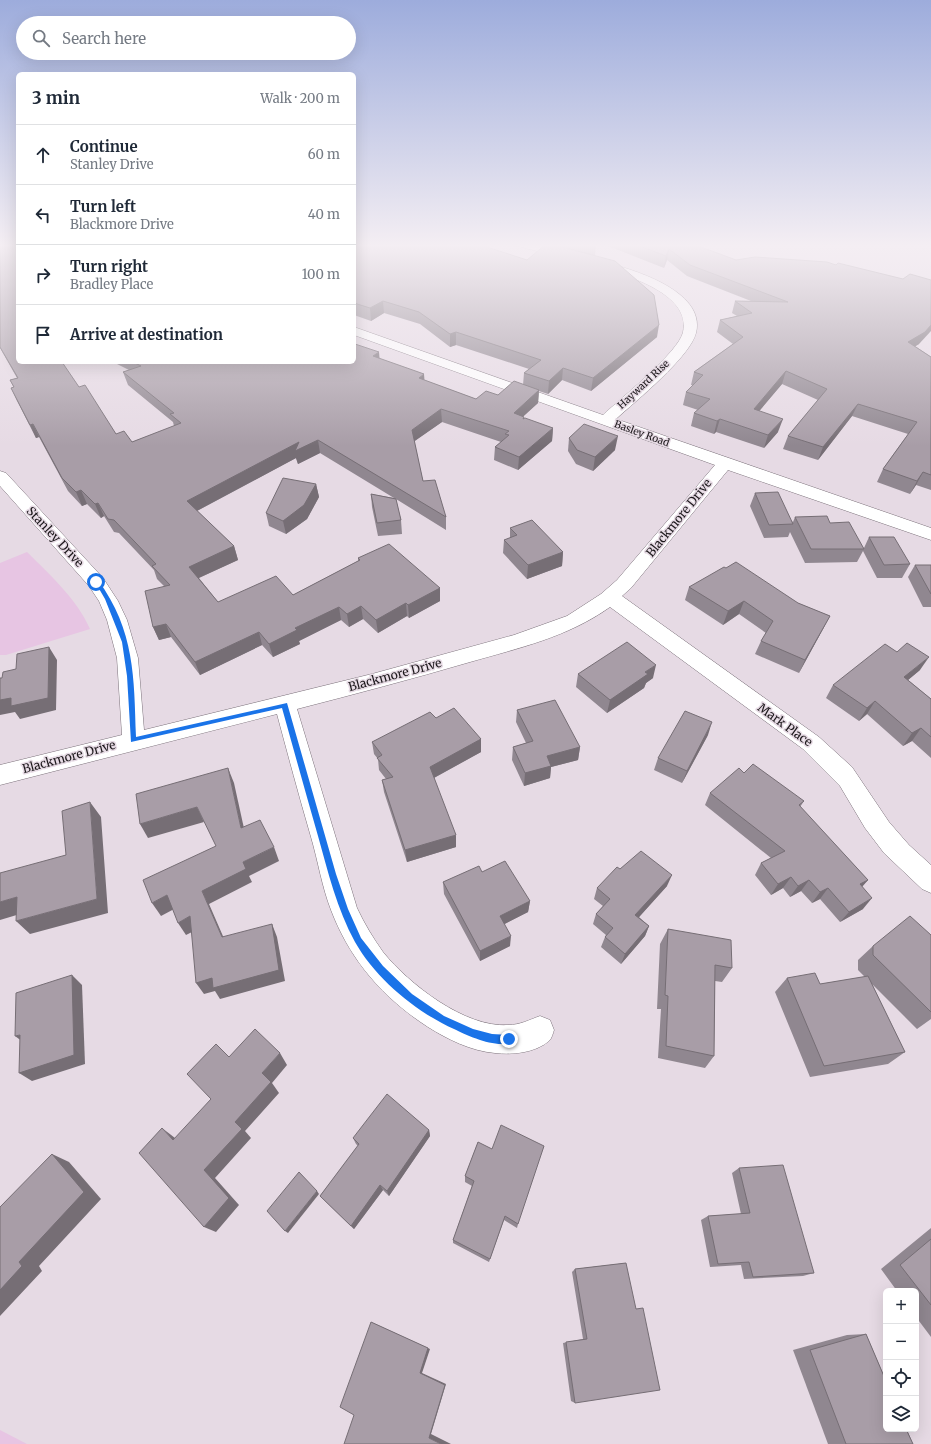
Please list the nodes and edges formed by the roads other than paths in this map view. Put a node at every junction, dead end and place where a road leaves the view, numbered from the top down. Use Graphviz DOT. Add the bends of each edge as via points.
graph roads {
  1 [pos="685,311"];
  2 [pos="356,332"];
  3 [pos="606,420"];
  4 [pos="724,463"];
  5 [pos="0,476"];
  6 [pos="931,534"];
  7 [pos="611,598"];
  8 [pos="285,705"];
  9 [pos="133,740"];
  10 [pos="0,775"];
  11 [pos="931,881"];
  12 [pos="540,1030"];
  1 -- 3 [label="street, Hayward Rise" via="690,322 690,332 677,353"];
  2 -- 3 [label="street, Basley Road"];
  3 -- 4 [label="street, Basley Road"];
  4 -- 6 [label="street, Basley Road"];
  4 -- 7 [label="street, Blackmore Drive"];
  5 -- 9 [label="street, Stanley Drive" via="108,598 125,642 130,676"];
  7 -- 8 [label="street, Blackmore Drive" via="571,623 538,635"];
  7 -- 11 [label="street, Mark Place" via="811,743 848,779 873,820 892,844"];
  8 -- 9 [label="street, Blackmore Drive"];
  8 -- 12 [label="street" via="344,909 359,940 380,969 409,997 441,1019 472,1033 509,1039 526,1037"];
  9 -- 10 [label="street, Blackmore Drive"];
}
